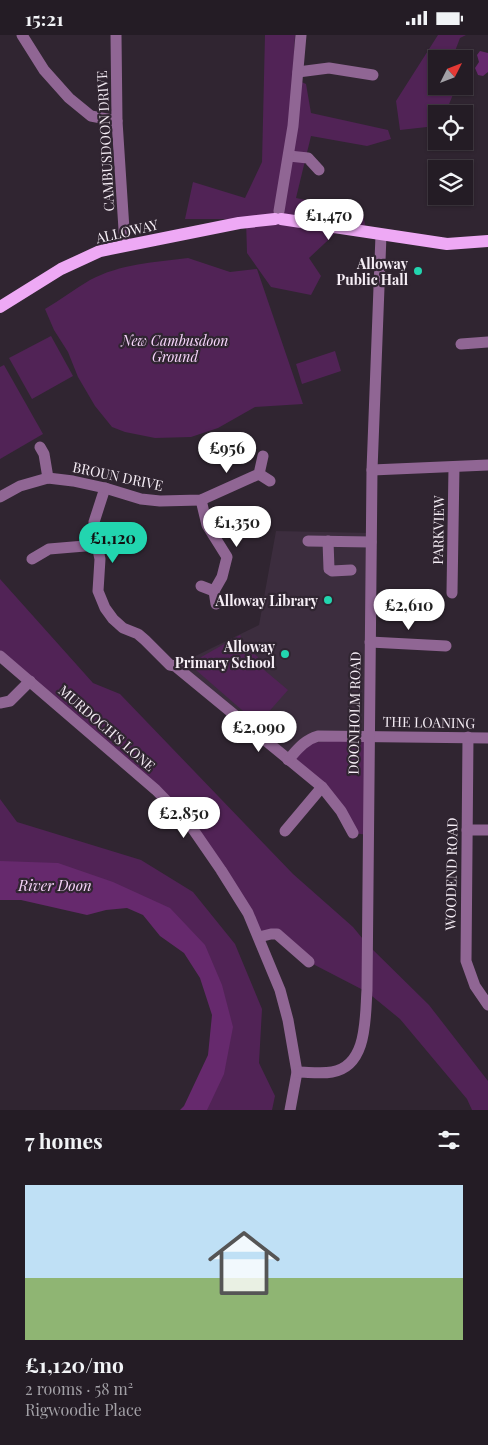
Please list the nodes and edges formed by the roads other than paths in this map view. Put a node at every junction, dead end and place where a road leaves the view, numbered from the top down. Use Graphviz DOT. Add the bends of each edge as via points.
graph roads {
  1 [pos="22,35"];
  2 [pos="116,35"];
  3 [pos="301,35"];
  4 [pos="298,72"];
  5 [pos="373,75"];
  6 [pos="117,121"];
  7 [pos="289,157"];
  8 [pos="319,170"];
  9 [pos="278,217"];
  10 [pos="381,235"];
  11 [pos="488,241"];
  12 [pos="125,245"];
  13 [pos="0,307"];
  14 [pos="488,342"];
  15 [pos="461,344"];
  16 [pos="40,447"];
  17 [pos="262,456"];
  18 [pos="488,465"];
  19 [pos="454,467"];
  20 [pos="372,470"];
  21 [pos="259,474"];
  22 [pos="48,479"];
  23 [pos="270,481"];
  24 [pos="105,488"];
  25 [pos="0,497"];
  26 [pos="201,500"];
  27 [pos="308,541"];
  28 [pos="328,541"];
  29 [pos="371,542"];
  30 [pos="97,545"];
  31 [pos="32,559"];
  32 [pos="351,570"];
  33 [pos="201,586"];
  34 [pos="214,591"];
  35 [pos="452,593"];
  36 [pos="216,604"];
  37 [pos="370,642"];
  38 [pos="446,646"];
  39 [pos="0,656"];
  40 [pos="30,681"];
  41 [pos="5,702"];
  42 [pos="0,710"];
  43 [pos="369,735"];
  44 [pos="468,737"];
  45 [pos="488,738"];
  46 [pos="288,760"];
  47 [pos="322,787"];
  48 [pos="467,829"];
  49 [pos="488,830"];
  50 [pos="285,831"];
  51 [pos="353,833"];
  52 [pos="259,937"];
  53 [pos="309,962"];
  54 [pos="488,1005"];
  55 [pos="296,1072"];
  56 [pos="290,1110"];
  1 -- 6 [label="street" via="44,69 69,98 91,116"];
  2 -- 6 [label="street, CAMBUSDOON DRIVE"];
  3 -- 4 [label="street"];
  4 -- 5 [label="street" via="330,68"];
  4 -- 7 [label="street"];
  6 -- 12 [label="street, CAMBUSDOON DRIVE"];
  7 -- 8 [label="street" via="308,158"];
  7 -- 9 [label="street"];
  9 -- 10 [label="main road, ALLOWAY"];
  9 -- 12 [label="main road, ALLOWAY"];
  10 -- 11 [label="main road, ALLOWAY" via="447,244"];
  10 -- 20 [label="street, DOONHOLM ROAD"];
  12 -- 13 [label="main road, ALLOWAY" via="80,259"];
  14 -- 15 [label="street"];
  16 -- 22 [label="street"];
  17 -- 21 [label="street"];
  18 -- 19 [label="street"];
  19 -- 20 [label="street"];
  19 -- 35 [label="street, PARKVIEW"];
  20 -- 29 [label="street, DOONHOLM ROAD"];
  21 -- 23 [label="street"];
  21 -- 26 [label="street, BROUN DRIVE"];
  22 -- 24 [label="street, BROUN DRIVE"];
  22 -- 25 [label="street, BROUN DRIVE" via="20,486"];
  24 -- 26 [label="street, BROUN DRIVE" via="141,499"];
  24 -- 30 [label="street" via="94,522"];
  26 -- 34 [label="street" via="208,525 227,557"];
  27 -- 28 [label="street"];
  28 -- 29 [label="street"];
  28 -- 32 [label="street" via="330,569"];
  29 -- 37 [label="street, DOONHOLM ROAD"];
  30 -- 31 [label="street" via="49,549"];
  30 -- 46 [label="street" via="100,559 98,591 104,608 120,633 138,635 170,665 176,666"];
  33 -- 34 [label="street"];
  34 -- 36 [label="street"];
  37 -- 38 [label="street"];
  37 -- 43 [label="street, DOONHOLM ROAD"];
  39 -- 40 [label="street, MURDOCH'S LONE"];
  40 -- 41 [label="street"];
  40 -- 52 [label="street, MURDOCH'S LONE" via="156,790 190,825 248,913"];
  41 -- 42 [label="street"];
  43 -- 44 [label="street, THE LOANING"];
  43 -- 46 [label="street, THE LOANING" via="311,738"];
  43 -- 55 [label="street, DOONHOLM ROAD" via="367,990 362,1044 350,1063 341,1069 331,1073"];
  44 -- 45 [label="street, THE LOANING"];
  44 -- 48 [label="street, WOODEND ROAD"];
  46 -- 47 [label="street"];
  47 -- 50 [label="street"];
  47 -- 51 [label="street"];
  48 -- 49 [label="street"];
  48 -- 54 [label="street, WOODEND ROAD" via="466,961 475,986"];
  52 -- 53 [label="street" via="277,934"];
  52 -- 55 [label="street, MURDOCH'S LONE" via="280,990"];
  55 -- 56 [label="street"];
}
